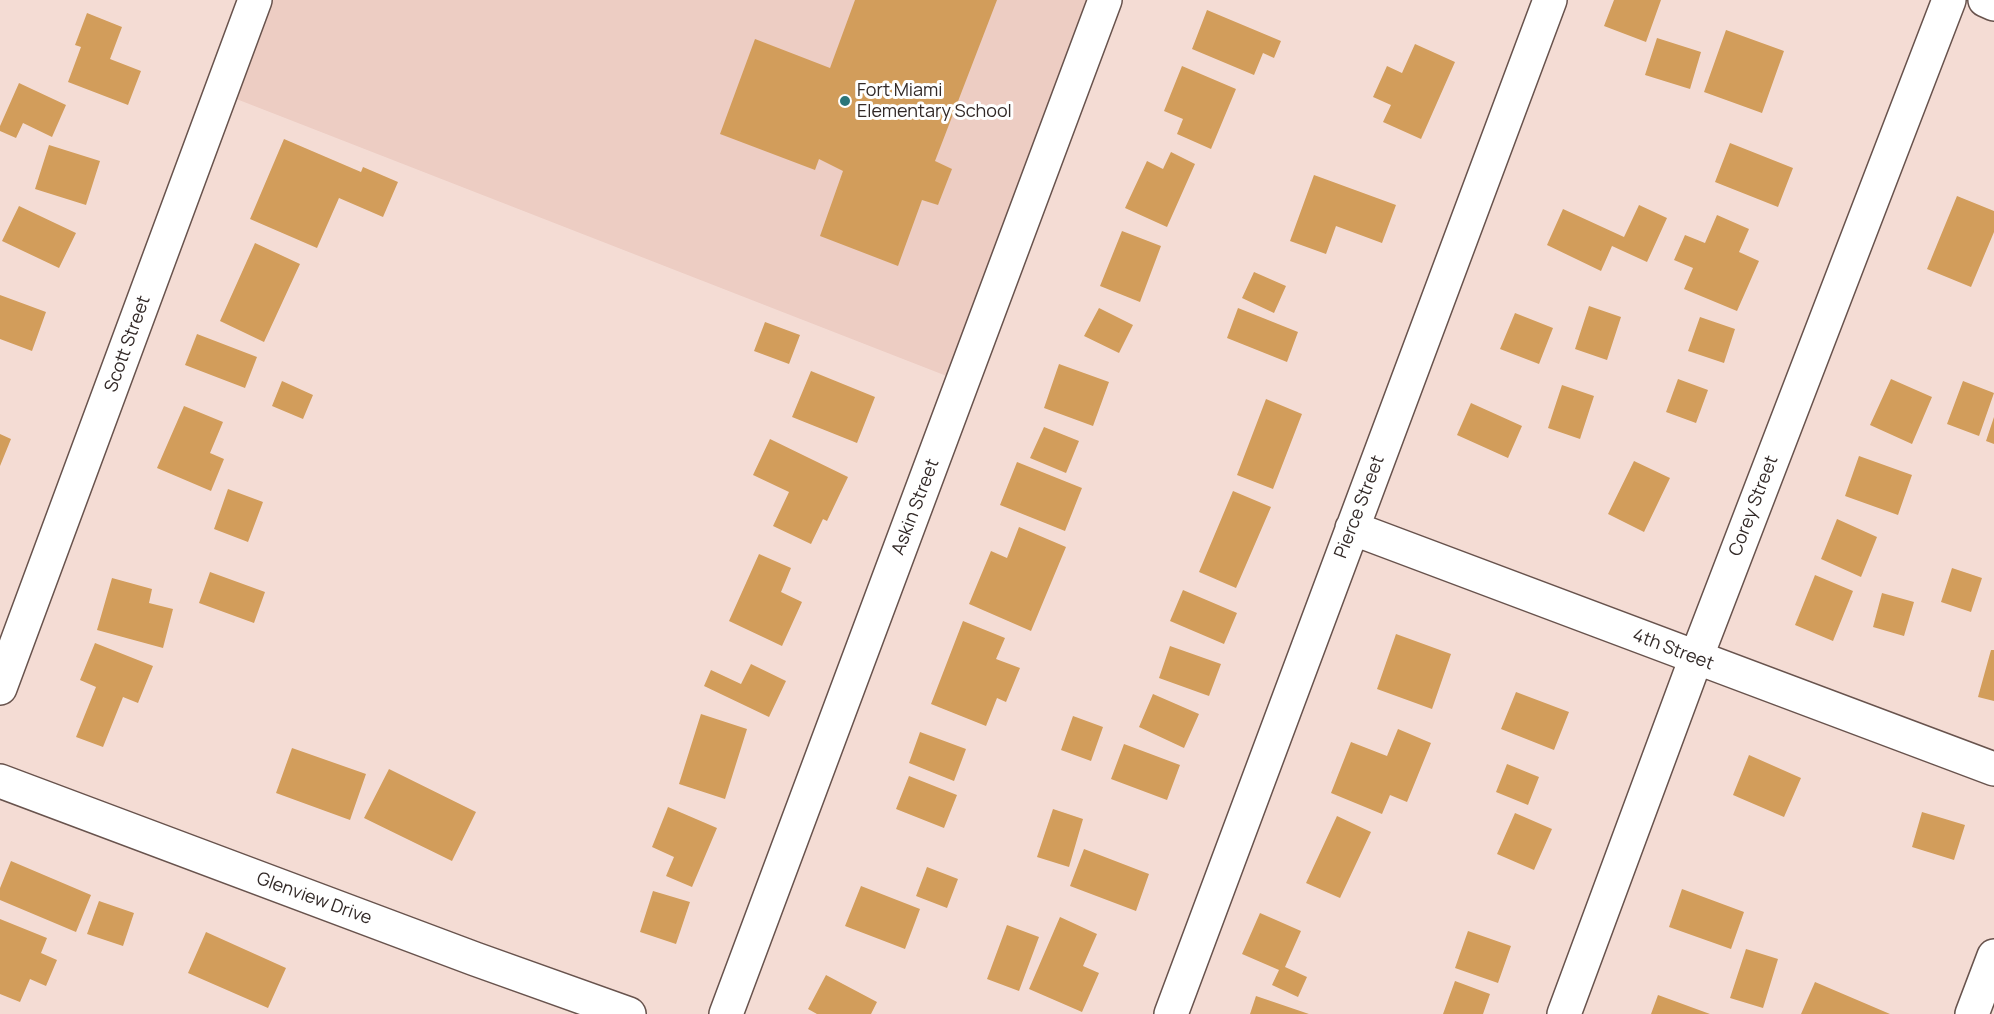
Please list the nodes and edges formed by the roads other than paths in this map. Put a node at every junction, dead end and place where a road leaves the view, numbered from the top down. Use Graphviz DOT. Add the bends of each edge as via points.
graph roads {
  1 [pos="255,0"];
  2 [pos="1106,0"];
  3 [pos="1550,0"];
  4 [pos="1949,0"];
  5 [pos="1985,0"];
  6 [pos="1994,4"];
  7 [pos="1352,528"];
  8 [pos="1696,658"];
  9 [pos="0,688"];
  10 [pos="1994,769"];
  11 [pos="0,781"];
  12 [pos="1994,956"];
  13 [pos="629,1014"];
  14 [pos="726,1014"];
  15 [pos="1171,1014"];
  16 [pos="1564,1014"];
  17 [pos="1972,1014"];
  1 -- 9 [label="street, Scott Street"];
  2 -- 14 [label="street, Askin Street"];
  3 -- 7 [label="street, Pierce Street"];
  4 -- 8 [label="street, Corey Street"];
  5 -- 6 [label="street"];
  7 -- 8 [label="street, 4th Street"];
  7 -- 15 [label="street, Pierce Street"];
  8 -- 10 [label="street, 4th Street"];
  8 -- 16 [label="street, Corey Street"];
  11 -- 13 [label="street, Glenview Drive"];
  12 -- 17 [label="street"];
}
